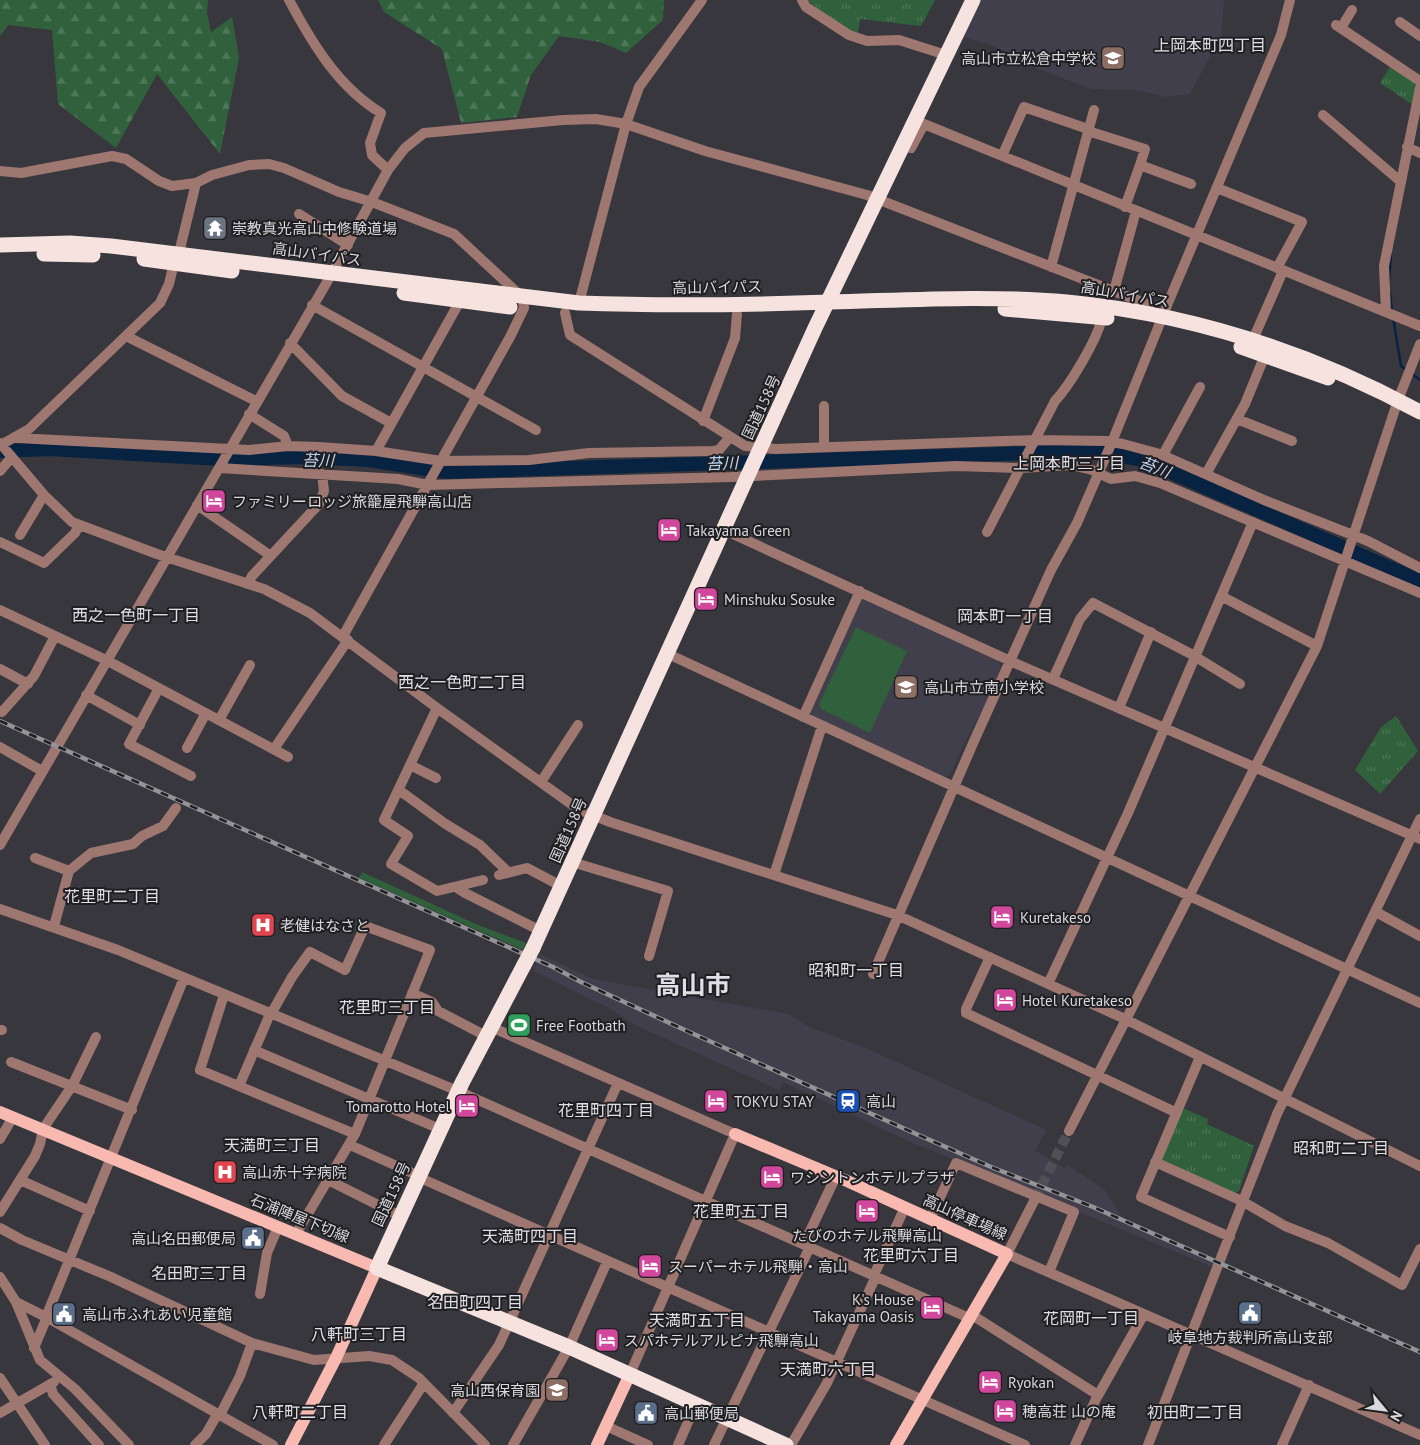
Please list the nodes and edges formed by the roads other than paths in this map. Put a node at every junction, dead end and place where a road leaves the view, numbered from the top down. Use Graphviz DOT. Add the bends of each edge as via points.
graph roads {
  1 [pos="289,0"];
  2 [pos="702,0"];
  3 [pos="802,0"];
  4 [pos="973,0"];
  5 [pos="1290,0"];
  6 [pos="1352,10"];
  7 [pos="1400,22"];
  8 [pos="1420,36"];
  9 [pos="946,55"];
  10 [pos="1420,81"];
  11 [pos="1420,88"];
  12 [pos="1094,110"];
  13 [pos="1417,111"];
  14 [pos="1323,116"];
  15 [pos="626,124"];
  16 [pos="1088,130"];
  17 [pos="902,145"];
  18 [pos="1413,150"];
  19 [pos="1002,156"];
  20 [pos="1140,164"];
  21 [pos="388,170"];
  22 [pos="0,171"];
  23 [pos="1400,181"];
  24 [pos="196,183"];
  25 [pos="1191,184"];
  26 [pos="1073,186"];
  27 [pos="1217,188"];
  28 [pos="876,201"];
  29 [pos="372,202"];
  30 [pos="1125,207"];
  31 [pos="1136,211"];
  32 [pos="299,214"];
  33 [pos="1196,236"];
  34 [pos="0,245"];
  35 [pos="348,245"];
  36 [pos="0,256"];
  37 [pos="177,258"];
  38 [pos="1051,267"];
  39 [pos="1280,269"];
  40 [pos="329,278"];
  41 [pos="1114,291"];
  42 [pos="460,301"];
  43 [pos="524,303"];
  44 [pos="579,304"];
  45 [pos="312,305"];
  46 [pos="825,307"];
  47 [pos="565,312"];
  48 [pos="737,314"];
  49 [pos="1391,314"];
  50 [pos="1102,318"];
  51 [pos="1157,319"];
  52 [pos="1420,326"];
  53 [pos="1255,335"];
  54 [pos="126,336"];
  55 [pos="290,343"];
  56 [pos="1420,344"];
  57 [pos="1265,355"];
  58 [pos="423,368"];
  59 [pos="1200,387"];
  60 [pos="477,397"];
  61 [pos="256,402"];
  62 [pos="1397,403"];
  63 [pos="824,406"];
  64 [pos="1420,412"];
  65 [pos="249,414"];
  66 [pos="1237,419"];
  67 [pos="703,421"];
  68 [pos="1420,421"];
  69 [pos="391,424"];
  70 [pos="536,430"];
  71 [pos="17,438"];
  72 [pos="729,438"];
  73 [pos="1035,441"];
  74 [pos="1292,441"];
  75 [pos="1,444"];
  76 [pos="1112,444"];
  77 [pos="288,446"];
  78 [pos="824,447"];
  79 [pos="230,450"];
  80 [pos="760,450"];
  81 [pos="376,451"];
  82 [pos="1163,455"];
  83 [pos="11,457"];
  84 [pos="440,463"];
  85 [pos="1022,466"];
  86 [pos="220,467"];
  87 [pos="0,471"];
  88 [pos="1099,471"];
  89 [pos="750,473"];
  90 [pos="322,474"];
  91 [pos="1206,474"];
  92 [pos="429,484"];
  93 [pos="44,495"];
  94 [pos="197,505"];
  95 [pos="1253,522"];
  96 [pos="79,525"];
  97 [pos="724,530"];
  98 [pos="987,532"];
  99 [pos="20,535"];
  100 [pos="1353,539"];
  101 [pos="0,542"];
  102 [pos="271,556"];
  103 [pos="166,557"];
  104 [pos="1346,561"];
  105 [pos="1420,568"];
  106 [pos="248,584"];
  107 [pos="860,591"];
  108 [pos="1420,594"];
  109 [pos="1221,596"];
  110 [pos="0,610"];
  111 [pos="1151,632"];
  112 [pos="55,636"];
  113 [pos="345,638"];
  114 [pos="1317,646"];
  115 [pos="666,654"];
  116 [pos="1195,657"];
  117 [pos="106,660"];
  118 [pos="1010,661"];
  119 [pos="250,665"];
  120 [pos="0,669"];
  121 [pos="1053,679"];
  122 [pos="28,684"];
  123 [pos="1240,684"];
  124 [pos="159,688"];
  125 [pos="86,695"];
  126 [pos="437,708"];
  127 [pos="1118,708"];
  128 [pos="0,711"];
  129 [pos="206,713"];
  130 [pos="803,717"];
  131 [pos="220,720"];
  132 [pos="140,724"];
  133 [pos="578,724"];
  134 [pos="822,726"];
  135 [pos="1165,728"];
  136 [pos="0,748"];
  137 [pos="187,748"];
  138 [pos="274,749"];
  139 [pos="288,757"];
  140 [pos="410,765"];
  141 [pos="1256,766"];
  142 [pos="42,771"];
  143 [pos="191,776"];
  144 [pos="436,778"];
  145 [pos="541,782"];
  146 [pos="953,786"];
  147 [pos="399,790"];
  148 [pos="176,808"];
  149 [pos="593,816"];
  150 [pos="1420,819"];
  151 [pos="1416,837"];
  152 [pos="0,843"];
  153 [pos="35,858"];
  154 [pos="1108,858"];
  155 [pos="572,862"];
  156 [pos="69,871"];
  157 [pos="774,875"];
  158 [pos="483,880"];
  159 [pos="456,886"];
  160 [pos="562,886"];
  161 [pos="1189,896"];
  162 [pos="0,908"];
  163 [pos="1376,912"];
  164 [pos="897,915"];
  165 [pos="54,926"];
  166 [pos="541,931"];
  167 [pos="1420,936"];
  168 [pos="649,956"];
  169 [pos="990,957"];
  170 [pos="1348,969"];
  171 [pos="873,974"];
  172 [pos="184,978"];
  173 [pos="1048,984"];
  174 [pos="412,993"];
  175 [pos="224,995"];
  176 [pos="1420,1003"];
  177 [pos="270,1014"];
  178 [pos="1125,1019"];
  179 [pos="489,1031"];
  180 [pos="96,1037"];
  181 [pos="254,1050"];
  182 [pos="1200,1057"];
  183 [pos="384,1061"];
  184 [pos="11,1062"];
  185 [pos="1097,1075"];
  186 [pos="618,1083"];
  187 [pos="72,1086"];
  188 [pos="239,1086"];
  189 [pos="458,1091"];
  190 [pos="369,1099"];
  191 [pos="1284,1100"];
  192 [pos="132,1110"];
  193 [pos="0,1112"];
  194 [pos="1175,1112"];
  195 [pos="13,1117"];
  196 [pos="43,1129"];
  197 [pos="440,1129"];
  198 [pos="1069,1131"];
  199 [pos="355,1134"];
  200 [pos="735,1134"];
  201 [pos="0,1139"];
  202 [pos="350,1145"];
  203 [pos="588,1148"];
  204 [pos="112,1159"];
  205 [pos="1155,1162"];
  206 [pos="1420,1166"];
  207 [pos="836,1176"];
  208 [pos="419,1177"];
  209 [pos="20,1180"];
  210 [pos="328,1180"];
  211 [pos="1034,1199"];
  212 [pos="704,1200"];
  213 [pos="1242,1202"];
  214 [pos="905,1208"];
  215 [pos="90,1211"];
  216 [pos="0,1212"];
  217 [pos="400,1216"];
  218 [pos="930,1219"];
  219 [pos="278,1227"];
  220 [pos="0,1228"];
  221 [pos="296,1234"];
  222 [pos="549,1236"];
  223 [pos="1230,1236"];
  224 [pos="807,1245"];
  225 [pos="1420,1249"];
  226 [pos="1007,1254"];
  227 [pos="71,1259"];
  228 [pos="608,1262"];
  229 [pos="377,1268"];
  230 [pos="1049,1272"];
  231 [pos="875,1275"];
  232 [pos="0,1277"];
  233 [pos="666,1287"];
  234 [pos="260,1294"];
  235 [pos="16,1302"];
  236 [pos="1144,1314"];
  237 [pos="971,1316"];
  238 [pos="47,1317"];
  239 [pos="509,1322"];
  240 [pos="769,1332"];
  241 [pos="1191,1334"];
  242 [pos="252,1343"];
  243 [pos="569,1347"];
  244 [pos="34,1348"];
  245 [pos="336,1358"];
  246 [pos="837,1362"];
  247 [pos="630,1374"];
  248 [pos="0,1378"];
  249 [pos="62,1378"];
  250 [pos="50,1384"];
  251 [pos="424,1384"];
  252 [pos="1308,1385"];
  253 [pos="1098,1395"];
  254 [pos="921,1399"];
  255 [pos="17,1403"];
  256 [pos="696,1404"];
  257 [pos="0,1413"];
  258 [pos="454,1413"];
  259 [pos="219,1414"];
  260 [pos="727,1418"];
  261 [pos="606,1426"];
  262 [pos="1420,1435"];
  263 [pos="45,1445"];
  264 [pos="99,1445"];
  265 [pos="129,1445"];
  266 [pos="195,1445"];
  267 [pos="273,1445"];
  268 [pos="291,1445"];
  269 [pos="384,1445"];
  270 [pos="485,1445"];
  271 [pos="512,1445"];
  272 [pos="597,1445"];
  273 [pos="648,1445"];
  274 [pos="678,1445"];
  275 [pos="714,1445"];
  276 [pos="786,1445"];
  277 [pos="791,1445"];
  278 [pos="896,1445"];
  279 [pos="1025,1445"];
  280 [pos="1075,1445"];
  281 [pos="1148,1445"];
  282 [pos="1282,1445"];
  1 -- 21 [label="street" via="345,86 381,113 370,142 372,155"];
  2 -- 15 [label="street" via="639,87"];
  3 -- 9 [label="street" via="806,7 849,35 867,41 899,40"];
  4 -- 9 [label="highway, 国道158号"];
  5 -- 27 [label="street" via="1281,35"];
  6 -- 10 [label="street" via="1338,26"];
  7 -- 8 [label="street"];
  9 -- 17 [label="highway, 国道158号"];
  11 -- 13 [label="street"];
  12 -- 16 [label="street"];
  13 -- 18 [label="street"];
  14 -- 23 [label="street"];
  15 -- 21 [label="street" via="596,119 563,120 424,133 405,148"];
  15 -- 28 [label="street"];
  15 -- 44 [label="street"];
  16 -- 19 [label="street" via="1024,107"];
  16 -- 20 [label="street" via="1145,149"];
  16 -- 26 [label="street"];
  17 -- 19 [label="street" via="912,148 924,124"];
  17 -- 28 [label="highway, 国道158号"];
  18 -- 23 [label="street"];
  19 -- 26 [label="street"];
  20 -- 25 [label="street"];
  20 -- 30 [label="street"];
  21 -- 29 [label="street"];
  22 -- 24 [label="street" via="21,173 112,156 126,159 172,186"];
  23 -- 49 [label="street" via="1384,266"];
  24 -- 29 [label="street" via="212,175 250,165 269,164"];
  24 -- 37 [label="street"];
  26 -- 30 [label="street"];
  26 -- 38 [label="street"];
  27 -- 33 [label="street"];
  27 -- 39 [label="street" via="1302,222"];
  28 -- 38 [label="street"];
  28 -- 46 [label="highway, 国道158号"];
  29 -- 35 [label="street"];
  29 -- 43 [label="street" via="454,234"];
  30 -- 31 [label="street"];
  31 -- 33 [label="street"];
  31 -- 41 [label="street"];
  32 -- 35 [label="street"];
  33 -- 39 [label="street"];
  33 -- 51 [label="street"];
  34 -- 37 [label="highway, 高山バイパス" via="70,243"];
  35 -- 40 [label="street"];
  36 -- 37 [label="highway, 高山バイパス" via="82,254"];
  37 -- 40 [label="highway, 高山バイパス"];
  37 -- 54 [label="street" via="163,299"];
  38 -- 41 [label="street"];
  39 -- 49 [label="street"];
  39 -- 53 [label="street"];
  40 -- 42 [label="highway, 高山バイパス"];
  40 -- 43 [label="highway, 高山バイパス"];
  40 -- 45 [label="street"];
  41 -- 51 [label="street" via="1147,304"];
  42 -- 43 [label="highway, 高山バイパス"];
  42 -- 58 [label="street"];
  43 -- 44 [label="highway, 高山バイパス"];
  43 -- 47 [label="highway, 高山バイパス"];
  43 -- 60 [label="street"];
  44 -- 46 [label="highway, 高山バイパス"];
  45 -- 55 [label="street"];
  45 -- 58 [label="street"];
  46 -- 48 [label="highway, 高山バイパス"];
  46 -- 50 [label="highway, 高山バイパス" via="956,307 1059,312"];
  46 -- 51 [label="highway, 高山バイパス" via="964,297 1069,302"];
  46 -- 80 [label="highway, 国道158号"];
  47 -- 48 [label="highway, 高山バイパス" via="654,316"];
  47 -- 67 [label="street" via="570,335"];
  48 -- 67 [label="street" via="735,338"];
  49 -- 52 [label="street"];
  50 -- 51 [label="highway, 高山バイパス"];
  50 -- 73 [label="street"];
  51 -- 57 [label="highway, 高山バイパス"];
  51 -- 62 [label="highway, 高山バイパス" via="1269,345 1336,370"];
  51 -- 76 [label="street"];
  54 -- 61 [label="street"];
  54 -- 71 [label="street"];
  55 -- 61 [label="street"];
  55 -- 69 [label="street" via="342,396"];
  56 -- 62 [label="street"];
  57 -- 62 [label="highway, 高山バイパス"];
  57 -- 66 [label="street"];
  58 -- 60 [label="street"];
  58 -- 69 [label="street"];
  59 -- 82 [label="street"];
  60 -- 70 [label="street"];
  60 -- 84 [label="street"];
  61 -- 65 [label="street"];
  62 -- 64 [label="highway, 高山バイパス"];
  62 -- 68 [label="highway, 高山バイパス"];
  62 -- 100 [label="street"];
  63 -- 78 [label="street"];
  65 -- 77 [label="street" via="284,436"];
  65 -- 79 [label="street"];
  66 -- 74 [label="street"];
  66 -- 91 [label="street"];
  67 -- 72 [label="street"];
  69 -- 81 [label="street"];
  71 -- 75 [label="street"];
  71 -- 79 [label="street"];
  72 -- 80 [label="street"];
  72 -- 84 [label="street" via="719,450 713,451 589,453 530,460"];
  73 -- 76 [label="street"];
  73 -- 78 [label="street"];
  73 -- 85 [label="street"];
  75 -- 83 [label="street"];
  76 -- 82 [label="street"];
  76 -- 88 [label="street"];
  77 -- 79 [label="street"];
  77 -- 81 [label="street"];
  78 -- 80 [label="street"];
  79 -- 86 [label="street"];
  80 -- 89 [label="highway, 国道158号"];
  81 -- 84 [label="street"];
  82 -- 91 [label="street"];
  83 -- 87 [label="street"];
  83 -- 93 [label="street"];
  84 -- 92 [label="street"];
  85 -- 88 [label="street" via="1071,465"];
  85 -- 89 [label="street"];
  85 -- 98 [label="street"];
  86 -- 90 [label="street"];
  86 -- 94 [label="street"];
  88 -- 95 [label="street" via="1111,479 1145,478"];
  88 -- 118 [label="street"];
  89 -- 92 [label="street"];
  89 -- 97 [label="highway, 国道158号"];
  90 -- 92 [label="street"];
  90 -- 102 [label="street" via="324,491 319,504"];
  91 -- 100 [label="street"];
  92 -- 113 [label="street"];
  93 -- 96 [label="street" via="66,518"];
  93 -- 99 [label="street"];
  94 -- 102 [label="street"];
  94 -- 103 [label="street"];
  95 -- 104 [label="street"];
  95 -- 109 [label="street"];
  96 -- 101 [label="street" via="44,563"];
  96 -- 103 [label="street"];
  97 -- 107 [label="street"];
  97 -- 115 [label="highway, 国道158号"];
  100 -- 104 [label="street"];
  100 -- 105 [label="street" via="1368,541"];
  102 -- 106 [label="street"];
  103 -- 106 [label="street"];
  103 -- 117 [label="street"];
  104 -- 108 [label="street"];
  104 -- 114 [label="street"];
  106 -- 113 [label="street" via="310,613"];
  107 -- 118 [label="street"];
  107 -- 130 [label="street"];
  109 -- 114 [label="street"];
  109 -- 116 [label="street"];
  110 -- 112 [label="street"];
  111 -- 116 [label="street"];
  111 -- 121 [label="street" via="1093,603 1080,620"];
  111 -- 127 [label="street"];
  112 -- 117 [label="street"];
  112 -- 122 [label="street"];
  113 -- 126 [label="street"];
  113 -- 138 [label="street"];
  114 -- 141 [label="street"];
  115 -- 130 [label="street"];
  115 -- 149 [label="highway, 国道158号"];
  116 -- 123 [label="street"];
  116 -- 135 [label="street"];
  117 -- 124 [label="street"];
  117 -- 125 [label="street"];
  118 -- 121 [label="street"];
  118 -- 146 [label="street"];
  119 -- 131 [label="street"];
  120 -- 122 [label="street"];
  121 -- 127 [label="street"];
  122 -- 128 [label="street"];
  124 -- 129 [label="street"];
  124 -- 132 [label="street"];
  125 -- 132 [label="street"];
  125 -- 142 [label="street"];
  126 -- 140 [label="street"];
  126 -- 145 [label="street"];
  127 -- 135 [label="street"];
  129 -- 131 [label="street"];
  129 -- 137 [label="street"];
  130 -- 134 [label="street"];
  131 -- 138 [label="street"];
  132 -- 143 [label="street" via="130,744"];
  133 -- 145 [label="street"];
  134 -- 146 [label="street"];
  134 -- 157 [label="street"];
  135 -- 141 [label="street"];
  135 -- 154 [label="street"];
  136 -- 142 [label="street"];
  138 -- 139 [label="street"];
  140 -- 144 [label="street"];
  140 -- 147 [label="street"];
  141 -- 151 [label="street"];
  141 -- 161 [label="street"];
  142 -- 152 [label="street"];
  145 -- 149 [label="street"];
  146 -- 154 [label="street"];
  146 -- 164 [label="street"];
  147 -- 159 [label="street" via="384,820 408,836 391,864 437,891"];
  147 -- 160 [label="street" via="480,844 503,874 527,868"];
  148 -- 156 [label="street" via="163,826 133,844 91,853"];
  149 -- 155 [label="highway, 国道158号"];
  149 -- 157 [label="street"];
  150 -- 151 [label="street"];
  151 -- 163 [label="street"];
  153 -- 156 [label="street"];
  154 -- 161 [label="street"];
  154 -- 173 [label="street"];
  155 -- 160 [label="highway, 国道158号"];
  155 -- 168 [label="street" via="668,891"];
  156 -- 165 [label="street"];
  157 -- 164 [label="street"];
  158 -- 159 [label="street"];
  159 -- 166 [label="street"];
  160 -- 166 [label="highway, 国道158号"];
  161 -- 170 [label="street"];
  161 -- 178 [label="street"];
  162 -- 165 [label="street"];
  163 -- 167 [label="street"];
  163 -- 170 [label="street"];
  164 -- 169 [label="street"];
  164 -- 171 [label="street"];
  165 -- 172 [label="street"];
  166 -- 179 [label="highway, 国道158号, bridge"];
  169 -- 173 [label="street"];
  169 -- 185 [label="street" via="966,1013"];
  170 -- 176 [label="street"];
  170 -- 191 [label="street"];
  172 -- 175 [label="street"];
  172 -- 192 [label="street"];
  173 -- 178 [label="street"];
  174 -- 177 [label="street" via="430,950 365,926 345,970 310,952"];
  174 -- 179 [label="street" via="432,1002 438,1011"];
  174 -- 183 [label="street"];
  175 -- 177 [label="street"];
  175 -- 188 [label="street" via="200,1070"];
  177 -- 181 [label="street"];
  177 -- 183 [label="street"];
  178 -- 182 [label="street"];
  178 -- 185 [label="street"];
  179 -- 186 [label="street"];
  179 -- 189 [label="highway, 国道158号"];
  180 -- 187 [label="street"];
  181 -- 188 [label="street"];
  181 -- 190 [label="street"];
  182 -- 191 [label="street"];
  182 -- 194 [label="street"];
  183 -- 189 [label="street"];
  183 -- 190 [label="street"];
  184 -- 187 [label="street"];
  185 -- 194 [label="street"];
  185 -- 198 [label="street"];
  186 -- 200 [label="street"];
  186 -- 203 [label="street"];
  187 -- 192 [label="street"];
  187 -- 196 [label="street"];
  188 -- 199 [label="street"];
  189 -- 197 [label="highway, 国道158号"];
  189 -- 203 [label="street"];
  190 -- 197 [label="street"];
  190 -- 199 [label="street"];
  191 -- 206 [label="street"];
  191 -- 213 [label="street"];
  192 -- 204 [label="street"];
  193 -- 195 [label="main road, 石浦陣屋下切線"];
  194 -- 205 [label="street"];
  195 -- 196 [label="main road, 石浦陣屋下切線"];
  195 -- 201 [label="street"];
  196 -- 204 [label="main road, 石浦陣屋下切線"];
  196 -- 209 [label="street" via="40,1144"];
  197 -- 208 [label="highway, 国道158号"];
  199 -- 202 [label="street"];
  200 -- 207 [label="main road, 高山停車場線"];
  200 -- 212 [label="street"];
  202 -- 208 [label="street"];
  202 -- 210 [label="street"];
  203 -- 212 [label="street"];
  203 -- 222 [label="street"];
  204 -- 215 [label="street"];
  204 -- 219 [label="main road, 石浦陣屋下切線"];
  205 -- 213 [label="street"];
  205 -- 223 [label="street" via="1141,1197"];
  207 -- 214 [label="main road, 高山停車場線"];
  207 -- 224 [label="street"];
  208 -- 217 [label="highway, 国道158号"];
  208 -- 222 [label="street"];
  209 -- 215 [label="street"];
  209 -- 216 [label="street"];
  210 -- 217 [label="street"];
  210 -- 221 [label="street"];
  211 -- 226 [label="street"];
  212 -- 224 [label="street"];
  212 -- 233 [label="street"];
  213 -- 223 [label="street"];
  213 -- 225 [label="street" via="1285,1226 1328,1243 1402,1285"];
  214 -- 218 [label="main road, 高山停車場線"];
  214 -- 231 [label="street"];
  215 -- 227 [label="street"];
  217 -- 229 [label="highway, 国道158号"];
  218 -- 226 [label="main road, 高山停車場線"];
  218 -- 230 [label="street" via="956,1162 1074,1212"];
  219 -- 221 [label="main road, 石浦陣屋下切線"];
  219 -- 234 [label="street" via="267,1253"];
  220 -- 227 [label="street"];
  221 -- 229 [label="main road, 石浦陣屋下切線"];
  222 -- 228 [label="street"];
  222 -- 239 [label="street"];
  223 -- 241 [label="street"];
  224 -- 231 [label="street"];
  224 -- 240 [label="street"];
  226 -- 230 [label="street"];
  226 -- 237 [label="main road, 高山停車場線"];
  227 -- 238 [label="street"];
  227 -- 242 [label="street"];
  228 -- 233 [label="street"];
  228 -- 243 [label="street"];
  229 -- 239 [label="highway"];
  229 -- 245 [label="main road"];
  230 -- 236 [label="street"];
  231 -- 237 [label="street"];
  231 -- 246 [label="street"];
  232 -- 235 [label="street"];
  233 -- 240 [label="street"];
  233 -- 247 [label="street"];
  235 -- 238 [label="street"];
  235 -- 244 [label="street"];
  236 -- 241 [label="street"];
  236 -- 253 [label="street"];
  237 -- 253 [label="street"];
  237 -- 254 [label="main road, 高山停車場線"];
  238 -- 244 [label="street"];
  238 -- 259 [label="street"];
  239 -- 243 [label="highway"];
  239 -- 258 [label="street" via="499,1344"];
  240 -- 246 [label="street"];
  240 -- 260 [label="street"];
  241 -- 252 [label="street"];
  241 -- 281 [label="street"];
  242 -- 245 [label="street" via="314,1360"];
  242 -- 259 [label="street" via="240,1376"];
  243 -- 247 [label="highway"];
  243 -- 271 [label="street"];
  244 -- 249 [label="street" via="40,1360"];
  245 -- 251 [label="street" via="382,1357 400,1364"];
  245 -- 268 [label="main road"];
  246 -- 254 [label="street"];
  246 -- 277 [label="street"];
  247 -- 256 [label="highway"];
  247 -- 261 [label="main road"];
  248 -- 255 [label="street"];
  249 -- 250 [label="street"];
  249 -- 265 [label="street"];
  250 -- 255 [label="street"];
  250 -- 264 [label="street" via="53,1394"];
  251 -- 258 [label="street"];
  251 -- 269 [label="street"];
  252 -- 262 [label="street"];
  252 -- 282 [label="street"];
  253 -- 280 [label="street"];
  254 -- 278 [label="main road, 高山停車場線"];
  254 -- 279 [label="street"];
  255 -- 257 [label="street"];
  255 -- 263 [label="street"];
  256 -- 260 [label="highway"];
  256 -- 274 [label="street"];
  258 -- 270 [label="street"];
  259 -- 266 [label="street"];
  259 -- 267 [label="street"];
  260 -- 275 [label="street"];
  260 -- 276 [label="highway"];
  261 -- 272 [label="main road"];
  261 -- 273 [label="street"];
}
